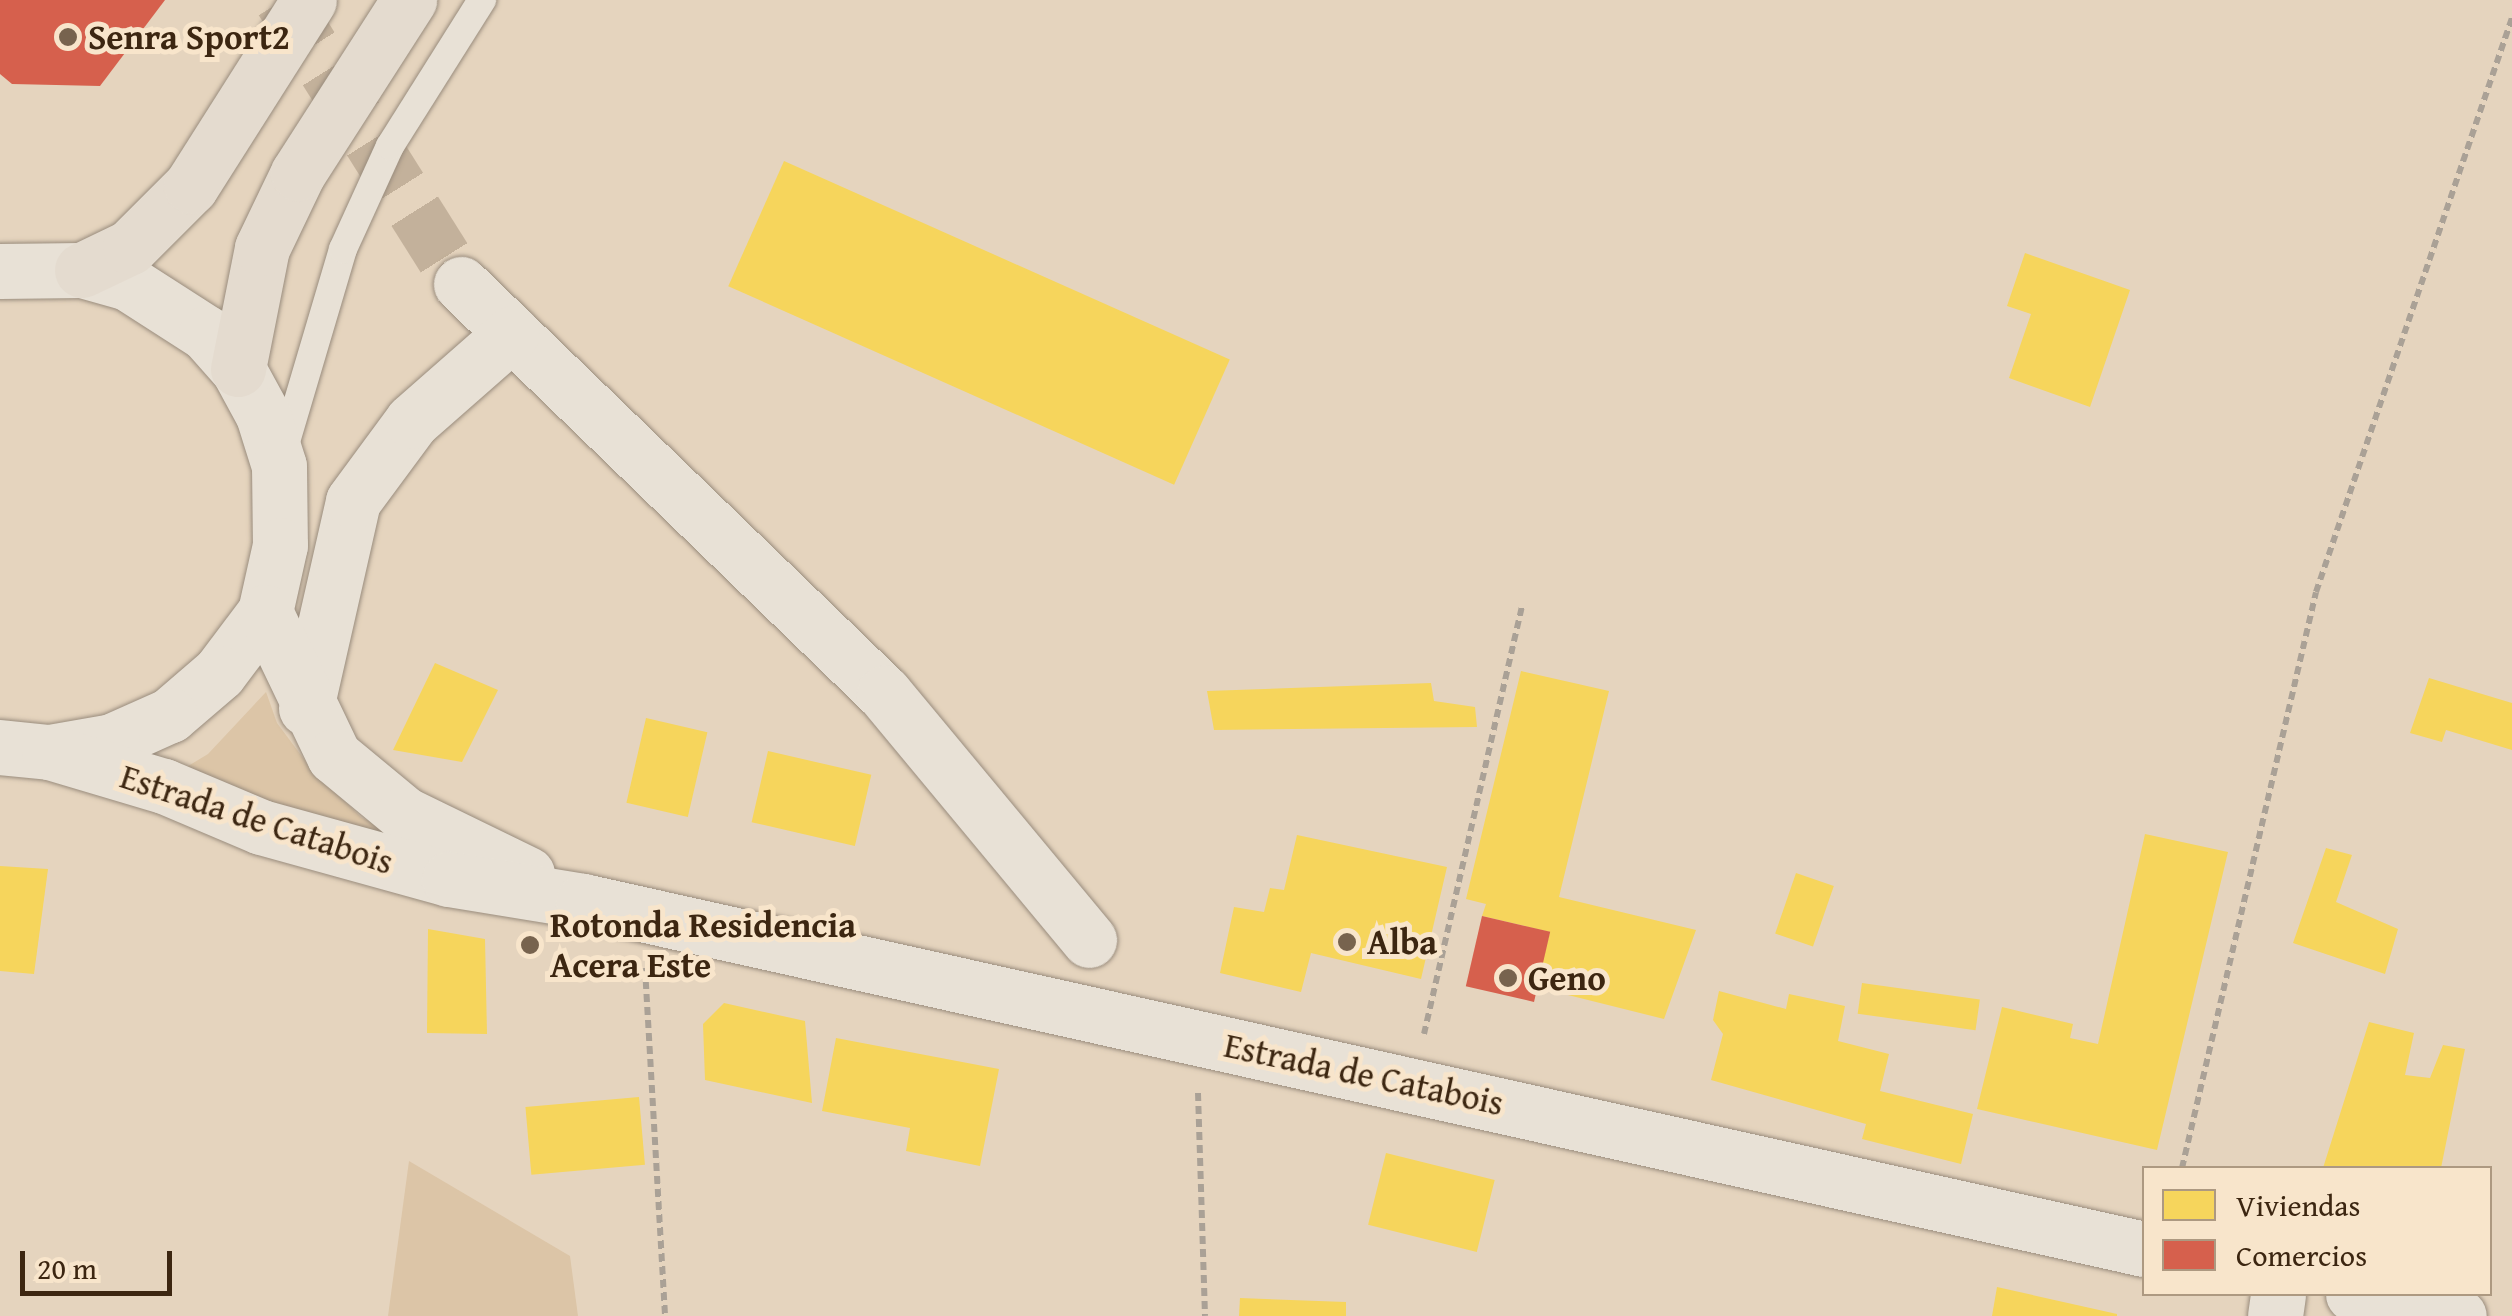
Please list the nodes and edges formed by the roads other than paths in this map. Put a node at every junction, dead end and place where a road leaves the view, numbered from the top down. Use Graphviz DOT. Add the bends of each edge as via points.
graph roads {
  1 [pos="309,0"];
  2 [pos="409,0"];
  3 [pos="482,0"];
  4 [pos="106,259"];
  5 [pos="7,266"];
  6 [pos="461,284"];
  7 [pos="512,333"];
  8 [pos="238,369"];
  9 [pos="278,466"];
  10 [pos="265,612"];
  11 [pos="306,708"];
  12 [pos="25,750"];
  13 [pos="583,901"];
  14 [pos="1089,940"];
  15 [pos="2142,1249"];
  16 [pos="2364,1296"];
  17 [pos="2459,1316"];
  1 -- 4 [label="highway" via="191,186"];
  2 -- 8 [label="highway" via="298,173 262,248"];
  3 -- 9 [label="lane" via="390,146 343,249"];
  4 -- 5 [label="main road, Estrada de Catabois"];
  4 -- 8 [label="main road, Estrada de Catabois" via="169,304"];
  6 -- 7 [label="main road"];
  7 -- 11 [label="main road" via="412,421 353,501"];
  7 -- 14 [label="main road" via="884,693"];
  8 -- 9 [label="main road, Estrada de Catabois" via="263,415"];
  9 -- 10 [label="main road, Estrada de Catabois" via="280,545"];
  10 -- 11 [label="main road, Estrada de Catabois"];
  10 -- 12 [label="main road, Estrada de Catabois" via="219,673 170,715 112,742"];
  11 -- 13 [label="main road, Estrada de Catabois" via="334,756 404,814"];
  12 -- 13 [label="main road, Estrada de Catabois" via="346,853 449,879"];
  13 -- 15 [label="main road, Estrada de Catabois"];
  16 -- 17 [label="main road"];
}
